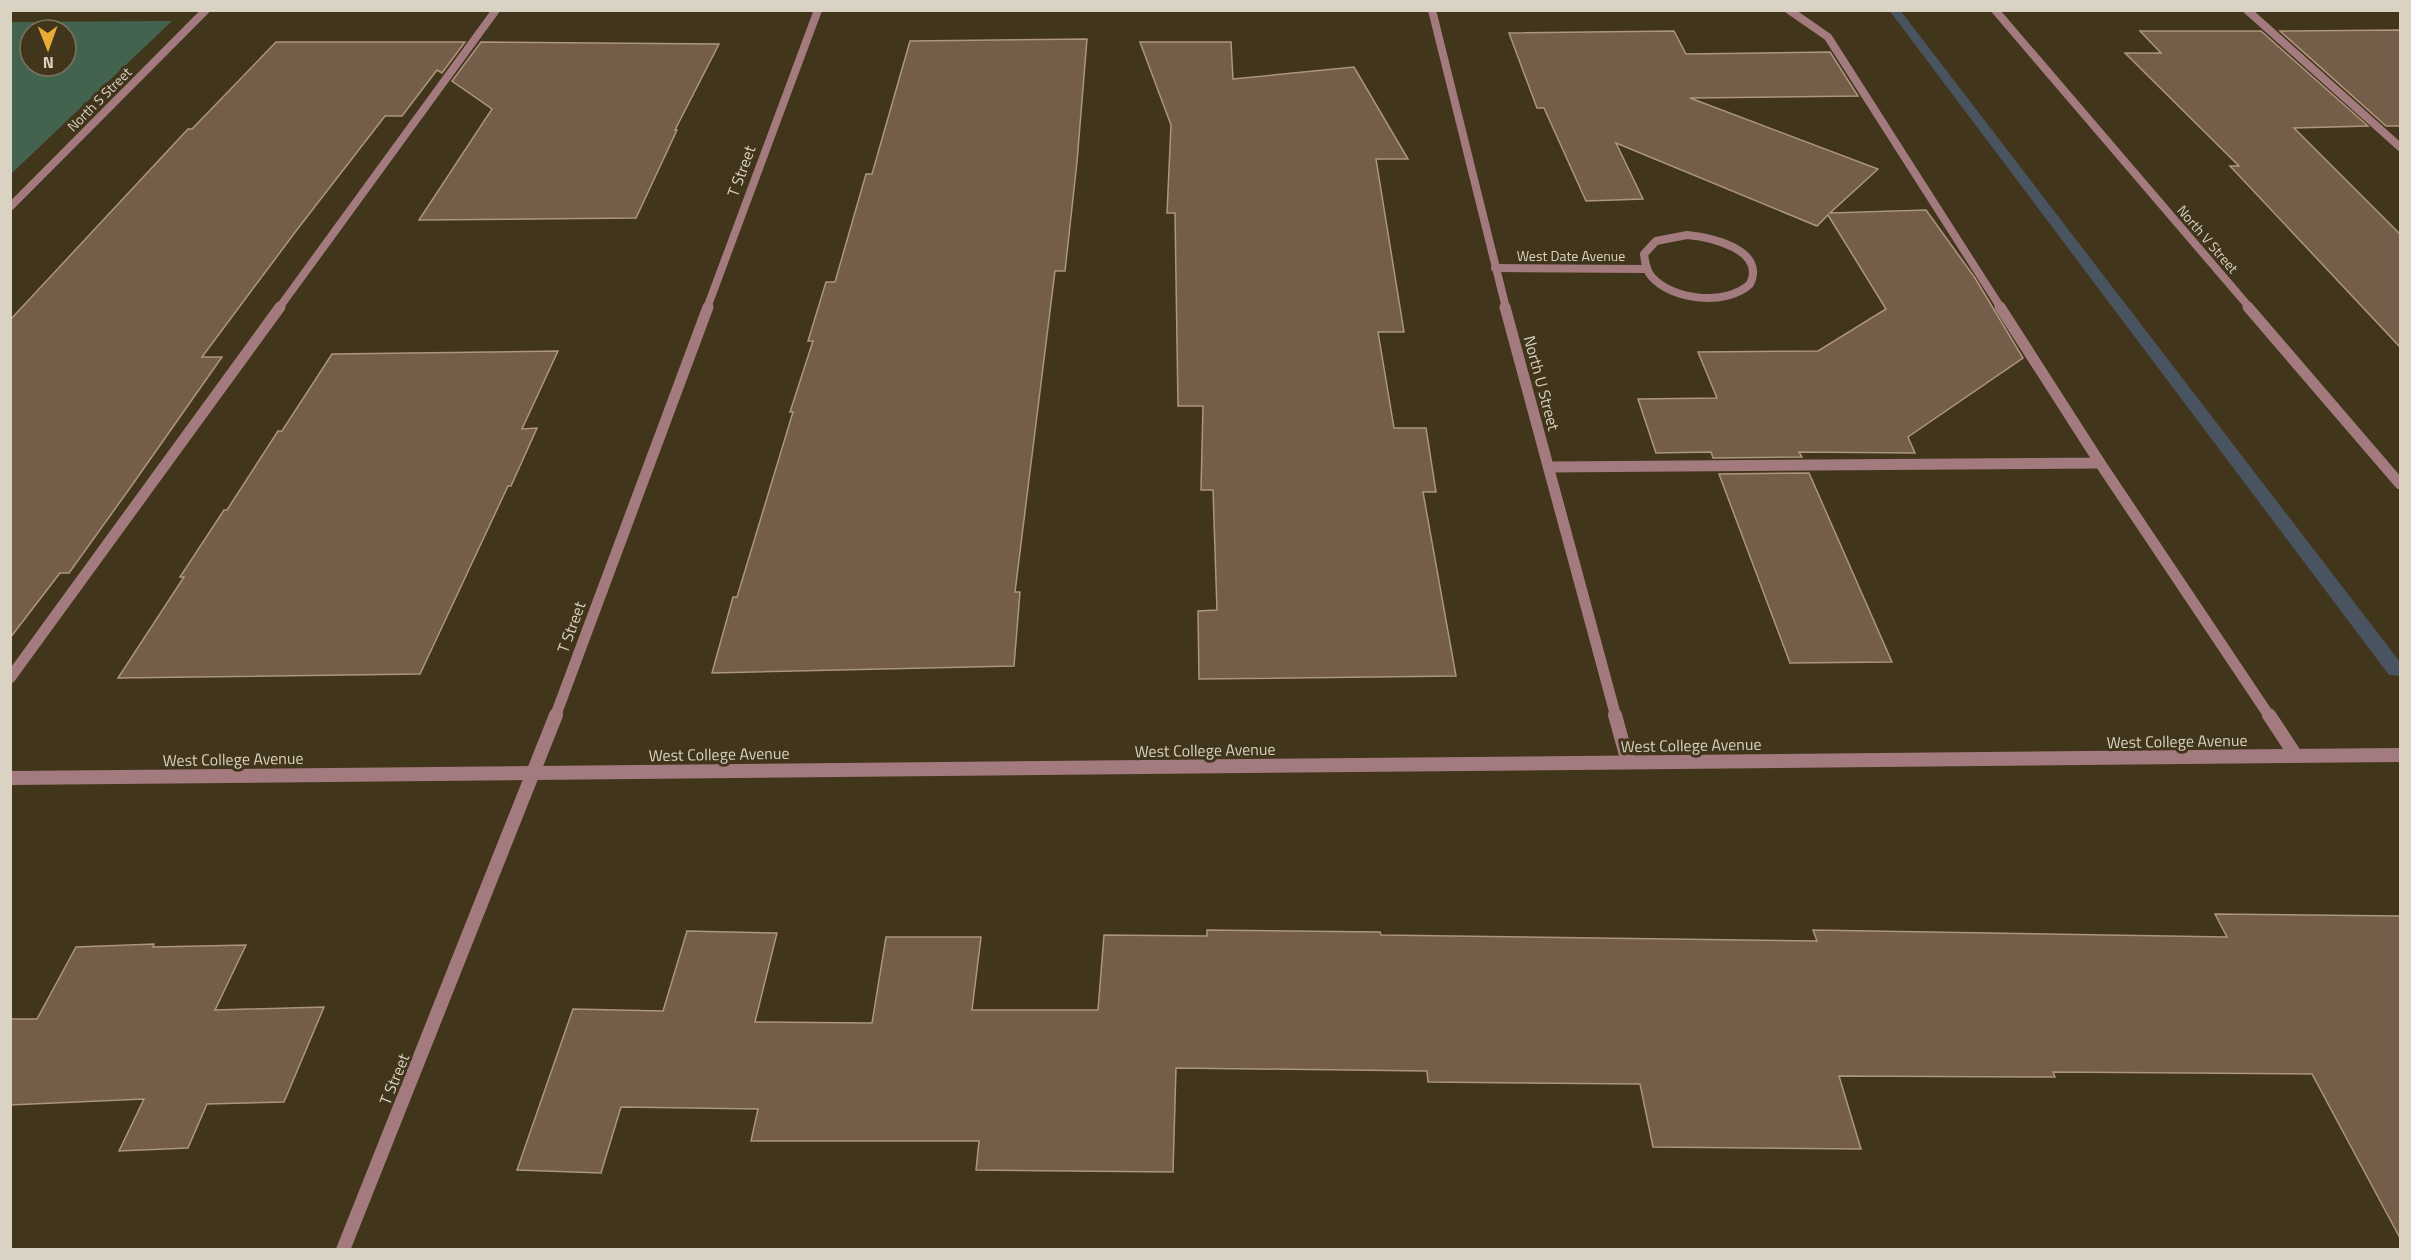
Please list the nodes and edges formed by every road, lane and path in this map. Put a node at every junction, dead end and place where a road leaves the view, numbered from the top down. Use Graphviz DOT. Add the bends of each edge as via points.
graph roads {
  1 [pos="206,10"];
  2 [pos="496,10"];
  3 [pos="818,10"];
  4 [pos="1432,10"];
  5 [pos="1789,10"];
  6 [pos="1995,10"];
  7 [pos="2247,10"];
  8 [pos="2400,147"];
  9 [pos="10,207"];
  10 [pos="1495,268"];
  11 [pos="1646,269"];
  12 [pos="2100,463"];
  13 [pos="1549,467"];
  14 [pos="2400,484"];
  15 [pos="10,678"];
  16 [pos="2400,755"];
  17 [pos="2296,756"];
  18 [pos="1628,762"];
  19 [pos="535,772"];
  20 [pos="10,778"];
  21 [pos="343,1250"];
  1 -- 9 [label="street, North S Street"];
  2 -- 15 [label="street"];
  3 -- 19 [label="street, T Street"];
  4 -- 10 [label="street, North U Street"];
  5 -- 12 [label="street" via="1828,37"];
  6 -- 14 [label="street, North V Street"];
  7 -- 8 [label="street"];
  10 -- 11 [label="street, West Date Avenue"];
  10 -- 13 [label="street, North U Street"];
  11 -- 11 [label="street, West Date Avenue" via="1644,254 1656,241 1687,235 1719,241 1737,250 1750,262 1754,277 1738,294 1700,298 1670,289 1653,279"];
  12 -- 13 [label="street"];
  12 -- 17 [label="street"];
  13 -- 18 [label="street, North U Street"];
  16 -- 17 [label="street, West College Avenue"];
  17 -- 18 [label="street, West College Avenue"];
  18 -- 19 [label="street, West College Avenue"];
  19 -- 20 [label="street, West College Avenue"];
  19 -- 21 [label="street, T Street"];
}
